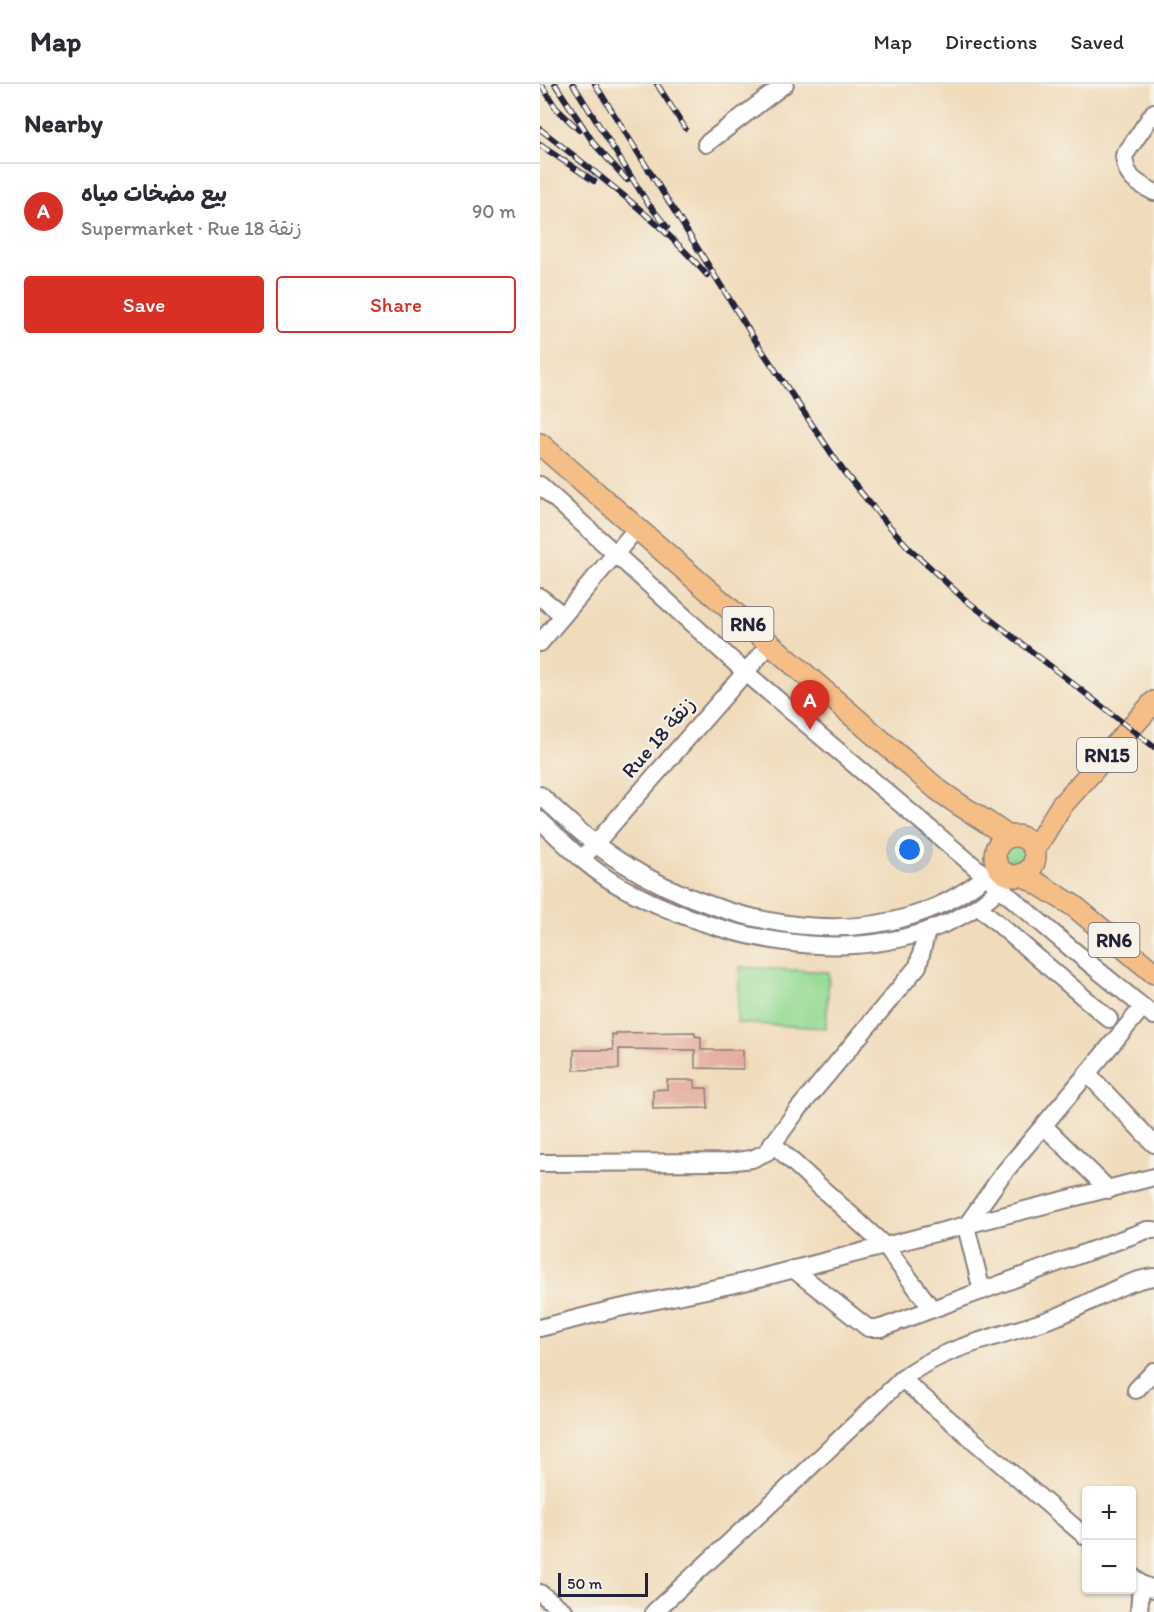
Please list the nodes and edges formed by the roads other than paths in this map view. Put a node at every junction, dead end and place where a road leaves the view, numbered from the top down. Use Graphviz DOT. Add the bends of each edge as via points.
graph roads {
  1 [pos="785,84"];
  2 [pos="1154,112"];
  3 [pos="706,144"];
  4 [pos="1154,192"];
  5 [pos="540,444"];
  6 [pos="540,485"];
  7 [pos="637,528"];
  8 [pos="615,553"];
  9 [pos="540,597"];
  10 [pos="563,615"];
  11 [pos="540,643"];
  12 [pos="770,644"];
  13 [pos="745,672"];
  14 [pos="1154,702"];
  15 [pos="540,795"];
  16 [pos="1061,806"];
  17 [pos="540,820"];
  18 [pos="595,844"];
  19 [pos="1035,853"];
  20 [pos="581,860"];
  21 [pos="1005,862"];
  22 [pos="1074,906"];
  23 [pos="980,908"];
  24 [pos="927,931"];
  25 [pos="1154,973"];
  26 [pos="1149,1012"];
  27 [pos="1109,1019"];
  28 [pos="1088,1074"];
  29 [pos="1044,1125"];
  30 [pos="772,1143"];
  31 [pos="1154,1144"];
  32 [pos="540,1164"];
  33 [pos="1154,1177"];
  34 [pos="1109,1190"];
  35 [pos="966,1226"];
  36 [pos="1154,1230"];
  37 [pos="885,1246"];
  38 [pos="793,1269"];
  39 [pos="1154,1277"];
  40 [pos="982,1291"];
  41 [pos="932,1309"];
  42 [pos="540,1328"];
  43 [pos="1154,1371"];
  44 [pos="902,1379"];
  45 [pos="1136,1390"];
  46 [pos="1082,1534"];
  47 [pos="1142,1583"];
  48 [pos="540,1593"];
  49 [pos="565,1612"];
  50 [pos="654,1612"];
  51 [pos="1139,1612"];
  1 -- 3 [label="street"];
  2 -- 4 [label="street" via="1124,156 1130,177"];
  5 -- 7 [label="main road, RN6"];
  6 -- 8 [label="street"];
  7 -- 8 [label="street"];
  7 -- 12 [label="main road, RN6"];
  8 -- 10 [label="street"];
  8 -- 13 [label="street"];
  9 -- 10 [label="street"];
  10 -- 11 [label="street"];
  12 -- 13 [label="street, Rue 18 زنقة"];
  12 -- 21 [label="main road, RN6" via="956,804 988,821"];
  13 -- 18 [label="street, Rue 18 زنقة"];
  13 -- 21 [label="street"];
  14 -- 16 [label="main road, RN15"];
  15 -- 18 [label="street"];
  16 -- 19 [label="main road, RN15"];
  16 -- 21 [label="main road, RN15"];
  17 -- 20 [label="street"];
  18 -- 20 [label="street, Rue 18 زنقة"];
  18 -- 21 [label="street" via="642,874 687,895 769,921 817,927 848,928 906,919 941,906"];
  19 -- 21 [label="main road" via="1031,867"];
  19 -- 21 [label="main road, RN6" via="1029,841"];
  19 -- 22 [label="main road, RN6"];
  20 -- 24 [label="street" via="627,891 665,909 768,939 796,944 854,944"];
  21 -- 22 [label="main road, RN6"];
  21 -- 24 [label="street" via="974,909"];
  21 -- 26 [label="street" via="1073,950"];
  22 -- 25 [label="main road, RN6"];
  23 -- 27 [label="street"];
  24 -- 30 [label="street" via="918,966"];
  26 -- 28 [label="street"];
  28 -- 29 [label="street"];
  28 -- 31 [label="street"];
  29 -- 34 [label="street"];
  29 -- 35 [label="street"];
  30 -- 32 [label="street" via="766,1152 741,1161"];
  30 -- 37 [label="street"];
  33 -- 34 [label="street"];
  34 -- 35 [label="street"];
  35 -- 37 [label="street"];
  35 -- 40 [label="street"];
  36 -- 40 [label="street"];
  37 -- 38 [label="street"];
  37 -- 41 [label="street"];
  38 -- 41 [label="street" via="868,1328 881,1328"];
  38 -- 42 [label="street"];
  39 -- 44 [label="street" via="1055,1317 950,1351"];
  40 -- 41 [label="street"];
  43 -- 45 [label="street"];
  44 -- 46 [label="street"];
  44 -- 50 [label="street"];
  47 -- 51 [label="street"];
  48 -- 49 [label="street"];
}
